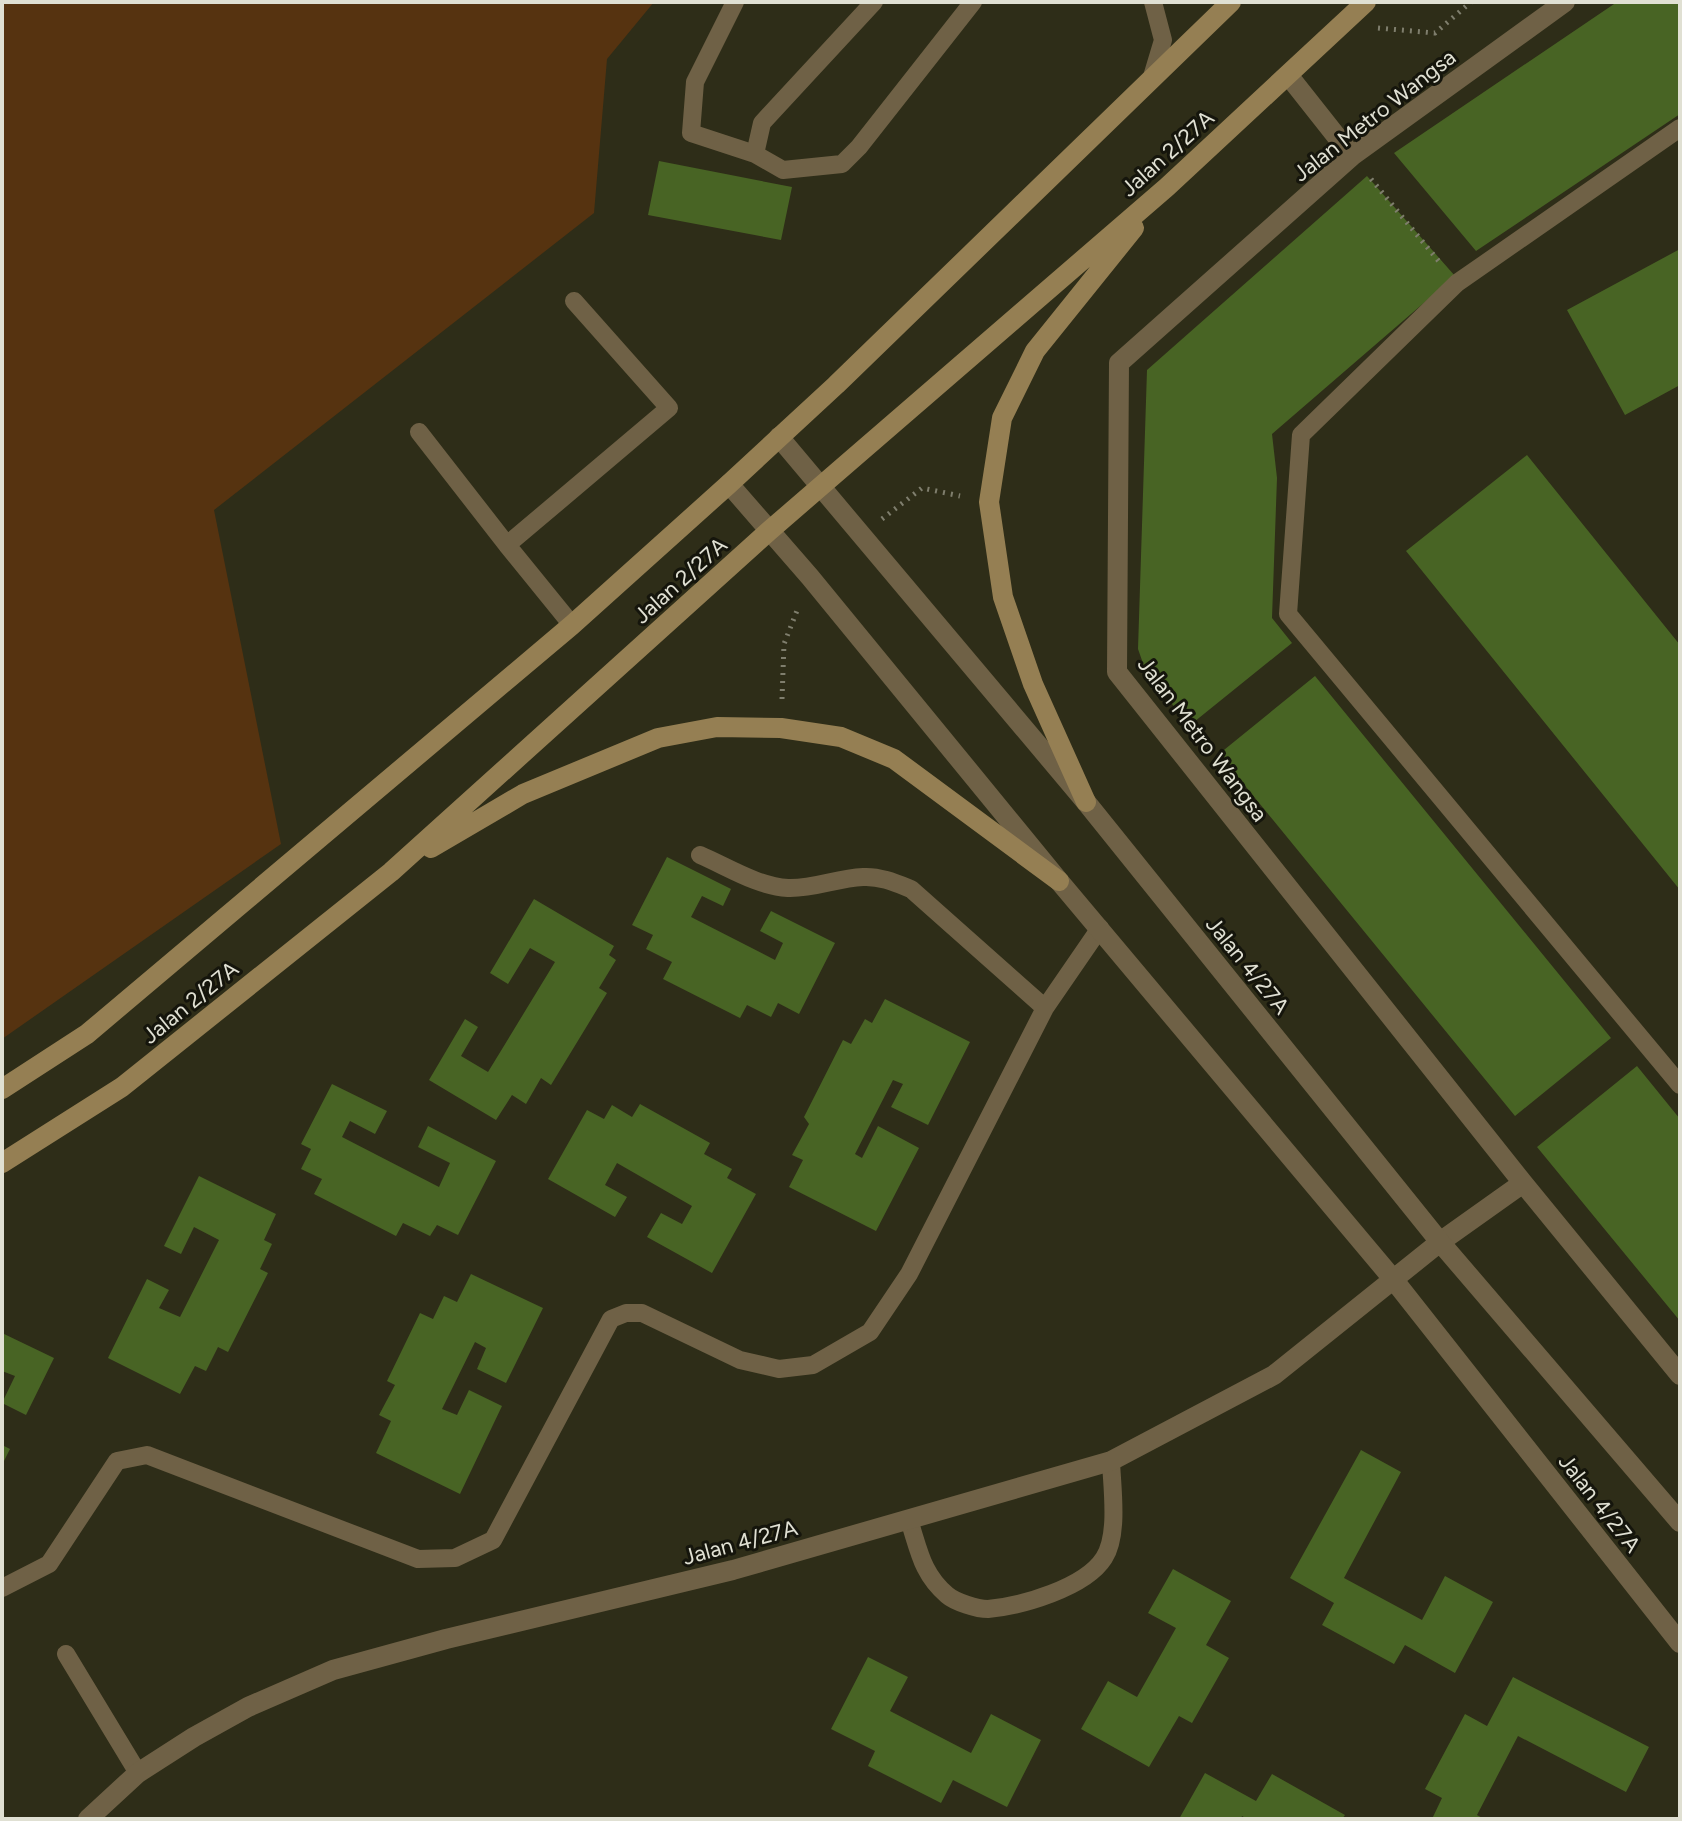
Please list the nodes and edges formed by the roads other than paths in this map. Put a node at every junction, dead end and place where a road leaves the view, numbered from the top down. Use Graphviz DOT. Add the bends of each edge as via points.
graph roads {
  1 [pos="735,2"];
  2 [pos="874,2"];
  3 [pos="973,2"];
  4 [pos="1153,2"];
  5 [pos="1231,2"];
  6 [pos="1366,2"];
  7 [pos="1565,2"];
  8 [pos="1288,75"];
  9 [pos="1151,80"];
  10 [pos="1680,128"];
  11 [pos="755,154"];
  12 [pos="1352,156"];
  13 [pos="1167,187"];
  14 [pos="574,301"];
  15 [pos="419,432"];
  16 [pos="779,437"];
  17 [pos="729,484"];
  18 [pos="822,488"];
  19 [pos="769,531"];
  20 [pos="507,545"];
  21 [pos="572,625"];
  22 [pos="1086,802"];
  23 [pos="700,855"];
  24 [pos="391,872"];
  25 [pos="1059,881"];
  26 [pos="1100,928"];
  27 [pos="1045,1008"];
  28 [pos="1680,1085"];
  29 [pos="2,1089"];
  30 [pos="2,1163"];
  31 [pos="1523,1183"];
  32 [pos="1440,1242"];
  33 [pos="1393,1279"];
  34 [pos="1680,1375"];
  35 [pos="1111,1461"];
  36 [pos="909,1520"];
  37 [pos="1680,1522"];
  38 [pos="2,1588"];
  39 [pos="1680,1643"];
  40 [pos="66,1654"];
  41 [pos="138,1773"];
  42 [pos="88,1819"];
  1 -- 11 [label="lane" via="695,82 691,133"];
  2 -- 11 [label="lane" via="762,123"];
  3 -- 11 [label="lane" via="842,164 783,170"];
  4 -- 9 [label="lane" via="1163,40"];
  5 -- 9 [label="main road, Jalan 2/27A"];
  6 -- 8 [label="main road, Jalan 2/27A"];
  7 -- 12 [label="street, Jalan Metro Wangsa"];
  8 -- 12 [label="street"];
  8 -- 13 [label="main road, Jalan 2/27A"];
  9 -- 16 [label="main road, Jalan 2/27A"];
  10 -- 28 [label="lane" via="1457,283 1301,435 1288,614"];
  12 -- 31 [label="street, Jalan Metro Wangsa" via="1119,363 1117,672"];
  13 -- 18 [label="main road, Jalan 2/27A"];
  13 -- 22 [label="main road" via="1035,351 1002,418 989,502 1003,597 1033,684"];
  14 -- 20 [label="lane" via="669,408"];
  15 -- 20 [label="lane"];
  16 -- 17 [label="main road, Jalan 2/27A"];
  16 -- 18 [label="street, Jalan 4/27A"];
  17 -- 19 [label="street, Jalan 4/27A"];
  17 -- 21 [label="main road, Jalan 2/27A"];
  18 -- 19 [label="main road, Jalan 2/27A"];
  18 -- 22 [label="street, Jalan 4/27A"];
  19 -- 24 [label="main road, Jalan 2/27A"];
  19 -- 25 [label="street, Jalan 4/27A"];
  20 -- 21 [label="lane"];
  21 -- 29 [label="main road, Jalan 2/27A" via="87,1034"];
  22 -- 32 [label="street, Jalan 4/27A"];
  23 -- 27 [label="lane" via="787,888 866,876 911,889"];
  24 -- 25 [label="main road" via="523,794 658,738 717,727 781,728 841,737 894,759"];
  24 -- 30 [label="main road, Jalan 2/27A" via="122,1087"];
  25 -- 26 [label="street, Jalan 4/27A"];
  26 -- 27 [label="lane"];
  26 -- 33 [label="street, Jalan 4/27A"];
  27 -- 38 [label="lane" via="909,1274 870,1332 813,1365 779,1369 740,1360 642,1313 626,1313 611,1319 493,1540 455,1558 418,1559 147,1455 117,1461 49,1564"];
  31 -- 32 [label="street"];
  31 -- 34 [label="street, Jalan Metro Wangsa"];
  32 -- 33 [label="street"];
  32 -- 37 [label="street, Jalan 4/27A"];
  33 -- 35 [label="street, Jalan 4/27A" via="1274,1375"];
  33 -- 39 [label="street, Jalan 4/27A"];
  35 -- 36 [label="street, Jalan 4/27A"];
  35 -- 36 [label="lane" via="1113,1526 1105,1558 1084,1579 1033,1600 984,1609 950,1598 927,1575"];
  36 -- 41 [label="street, Jalan 4/27A" via="733,1570 333,1670 248,1707"];
  40 -- 41 [label="lane"];
  41 -- 42 [label="street, Jalan 4/27A"];
}
